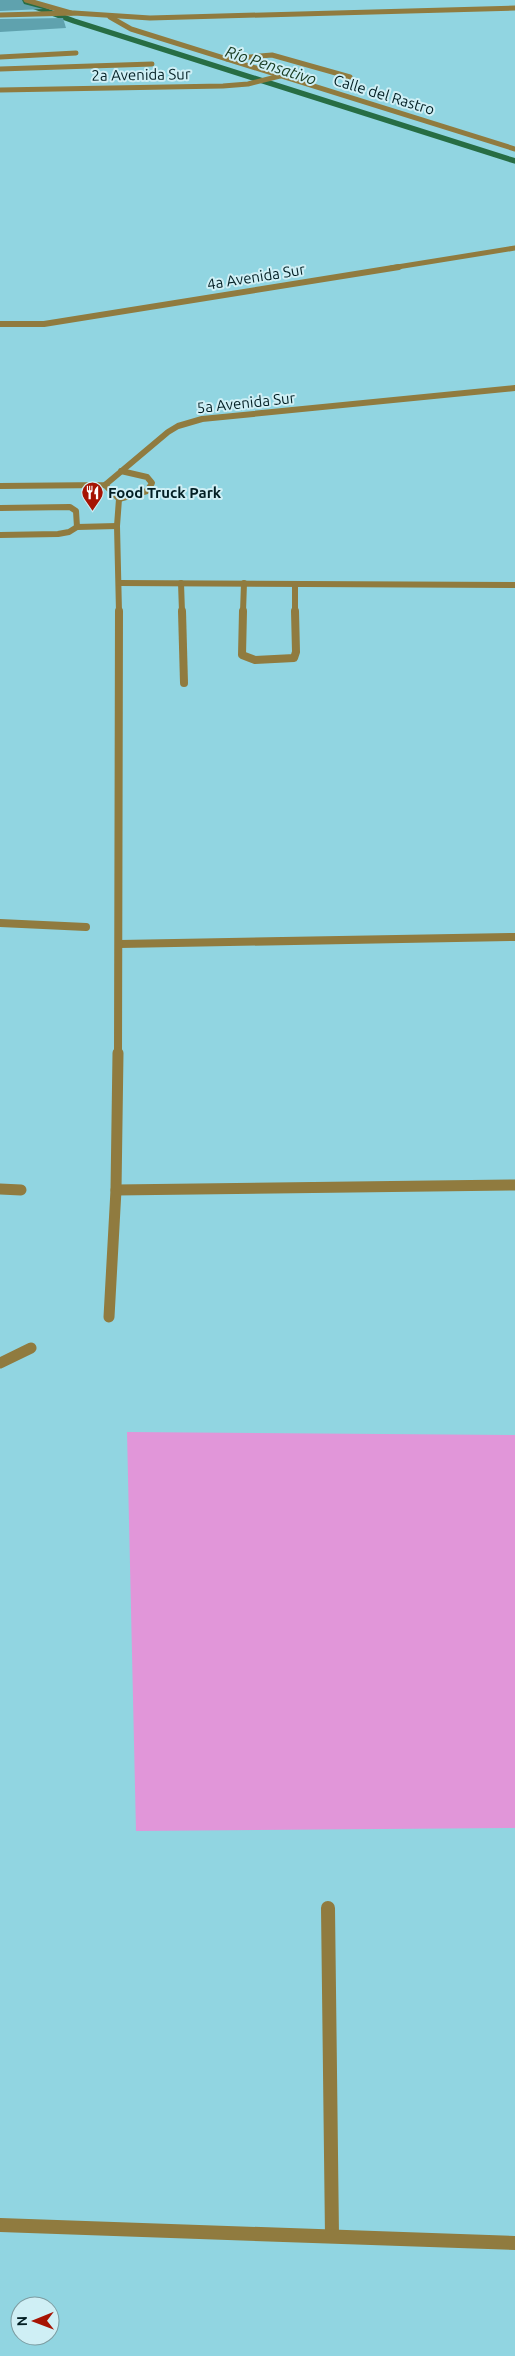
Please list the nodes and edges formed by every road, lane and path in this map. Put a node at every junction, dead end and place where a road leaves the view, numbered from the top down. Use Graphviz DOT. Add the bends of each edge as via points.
graph roads {
  1 [pos="26,0"];
  2 [pos="515,8"];
  3 [pos="68,13"];
  4 [pos="0,15"];
  5 [pos="104,15"];
  6 [pos="76,54"];
  7 [pos="0,57"];
  8 [pos="227,59"];
  9 [pos="152,64"];
  10 [pos="0,69"];
  11 [pos="280,76"];
  12 [pos="350,77"];
  13 [pos="0,90"];
  14 [pos="515,149"];
  15 [pos="515,248"];
  16 [pos="0,324"];
  17 [pos="515,388"];
  18 [pos="121,471"];
  19 [pos="105,485"];
  20 [pos="0,486"];
  21 [pos="119,500"];
  22 [pos="0,508"];
  23 [pos="117,526"];
  24 [pos="77,527"];
  25 [pos="0,535"];
  26 [pos="119,583"];
  27 [pos="180,583"];
  28 [pos="244,583"];
  29 [pos="295,584"];
  30 [pos="515,586"];
  31 [pos="184,683"];
  32 [pos="0,923"];
  33 [pos="86,927"];
  34 [pos="515,937"];
  35 [pos="120,944"];
  36 [pos="515,1185"];
  37 [pos="0,1189"];
  38 [pos="21,1190"];
  39 [pos="116,1190"];
  40 [pos="109,1317"];
  41 [pos="30,1348"];
  42 [pos="0,1364"];
  43 [pos="328,1908"];
  44 [pos="0,2225"];
  45 [pos="332,2236"];
  46 [pos="515,2243"];
  1 -- 3 [label="street"];
  2 -- 5 [label="street" via="150,18"];
  3 -- 4 [label="street"];
  3 -- 5 [label="street"];
  5 -- 8 [label="street, Calle del Rastro" via="131,29"];
  6 -- 7 [label="street"];
  8 -- 11 [label="street, Calle del Rastro"];
  8 -- 12 [label="street" via="272,55"];
  9 -- 10 [label="street"];
  11 -- 13 [label="street, 2a Avenida Sur" via="222,86"];
  11 -- 14 [label="street, Calle del Rastro"];
  15 -- 16 [label="street, 4a Avenida Sur" via="44,324"];
  17 -- 18 [label="street, 5a Avenida Sur" via="202,418 173,429"];
  18 -- 19 [label="street, 5a Avenida Sur"];
  18 -- 21 [label="street" via="146,477 152,483 147,491"];
  19 -- 20 [label="street"];
  19 -- 21 [label="street"];
  21 -- 23 [label="street"];
  22 -- 24 [label="street" via="70,507 76,511"];
  23 -- 24 [label="street"];
  23 -- 26 [label="street"];
  24 -- 25 [label="street" via="58,534"];
  26 -- 27 [label="street"];
  26 -- 35 [label="street"];
  27 -- 28 [label="street"];
  27 -- 31 [label="street"];
  28 -- 29 [label="street"];
  28 -- 29 [label="street" via="242,655 255,660 294,658"];
  29 -- 30 [label="street"];
  32 -- 33 [label="street"];
  34 -- 35 [label="street"];
  35 -- 39 [label="street"];
  36 -- 39 [label="street"];
  37 -- 38 [label="street"];
  39 -- 40 [label="street"];
  41 -- 42 [label="street"];
  43 -- 45 [label="street"];
  44 -- 45 [label="street"];
  45 -- 46 [label="street"];
}
